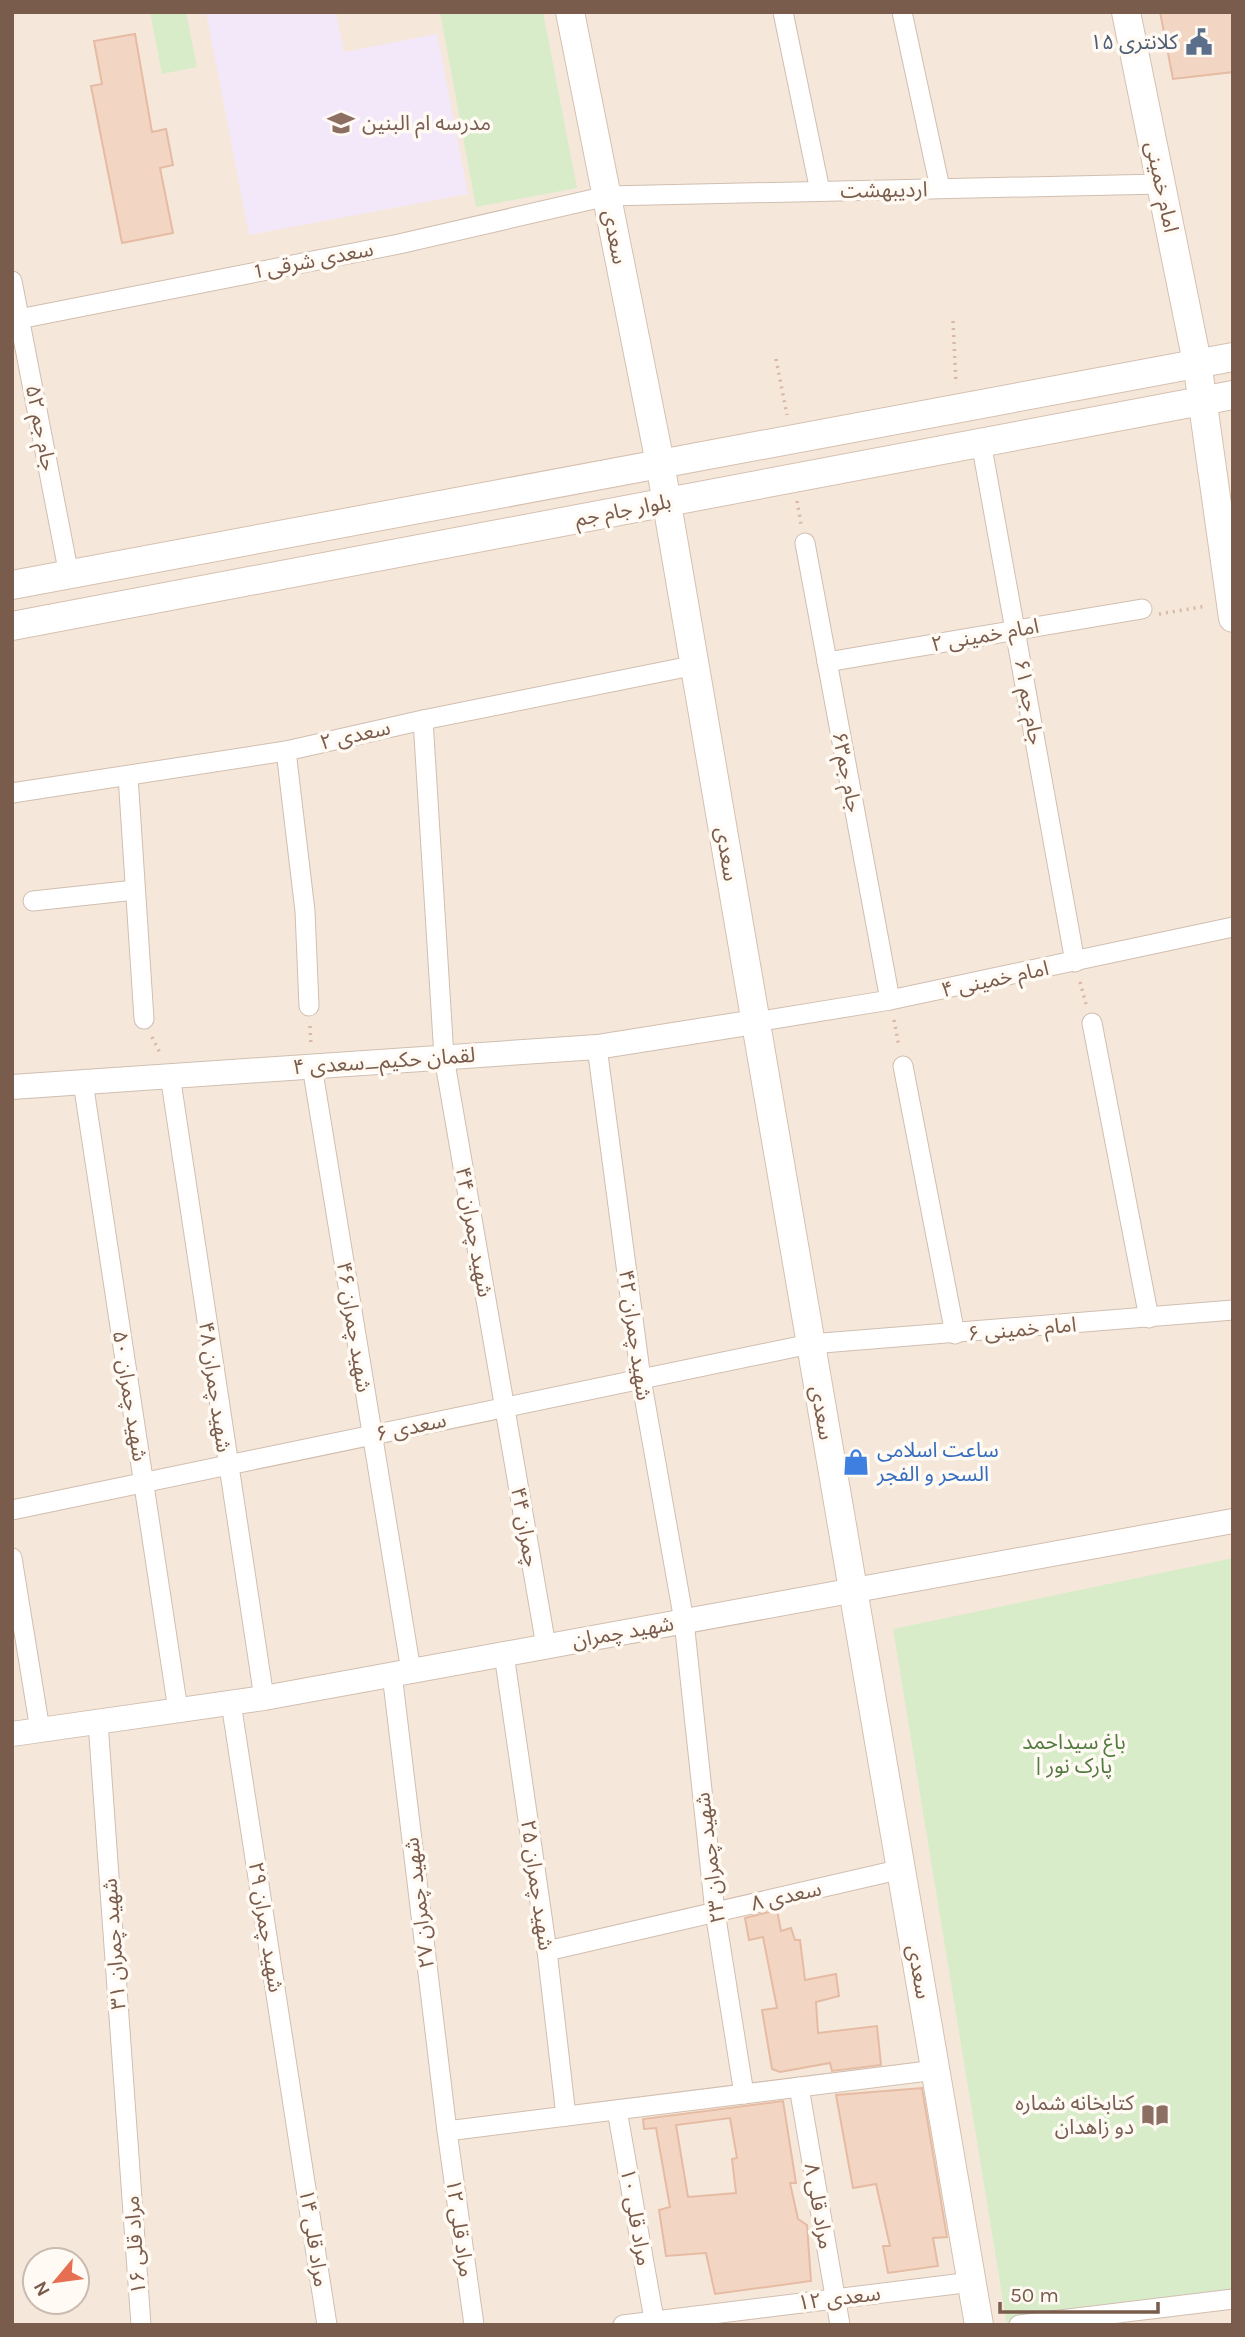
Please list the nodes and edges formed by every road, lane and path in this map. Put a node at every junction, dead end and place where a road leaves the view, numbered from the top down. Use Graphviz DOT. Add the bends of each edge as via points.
graph roads {
  1 [pos="570,12"];
  2 [pos="783,12"];
  3 [pos="902,12"];
  4 [pos="1126,12"];
  5 [pos="1161,184"];
  6 [pos="940,188"];
  7 [pos="820,191"];
  8 [pos="607,195"];
  9 [pos="12,281"];
  10 [pos="19,319"];
  11 [pos="953,321"];
  12 [pos="1233,357"];
  13 [pos="776,359"];
  14 [pos="1197,362"];
  15 [pos="1233,395"];
  16 [pos="1203,398"];
  17 [pos="958,407"];
  18 [pos="791,438"];
  19 [pos="981,442"];
  20 [pos="660,463"];
  21 [pos="792,478"];
  22 [pos="667,502"];
  23 [pos="805,543"];
  24 [pos="69,575"];
  25 [pos="12,585"];
  26 [pos="1142,609"];
  27 [pos="1231,610"];
  28 [pos="12,626"];
  29 [pos="1017,630"];
  30 [pos="827,662"];
  31 [pos="695,665"];
  32 [pos="423,720"];
  33 [pos="286,751"];
  34 [pos="128,776"];
  35 [pos="12,793"];
  36 [pos="135,890"];
  37 [pos="33,901"];
  38 [pos="1233,927"];
  39 [pos="1075,962"];
  40 [pos="890,1000"];
  41 [pos="309,1006"];
  42 [pos="144,1019"];
  43 [pos="755,1022"];
  44 [pos="1092,1023"];
  45 [pos="597,1047"];
  46 [pos="444,1057"];
  47 [pos="312,1066"];
  48 [pos="903,1066"];
  49 [pos="170,1075"];
  50 [pos="83,1082"];
  51 [pos="12,1087"];
  52 [pos="1233,1310"];
  53 [pos="1149,1318"];
  54 [pos="955,1334"];
  55 [pos="810,1344"];
  56 [pos="641,1379"];
  57 [pos="505,1408"];
  58 [pos="372,1436"];
  59 [pos="227,1466"];
  60 [pos="144,1483"];
  61 [pos="12,1510"];
  62 [pos="1233,1521"];
  63 [pos="12,1558"];
  64 [pos="853,1590"];
  65 [pos="684,1621"];
  66 [pos="545,1646"];
  67 [pos="504,1654"];
  68 [pos="401,1673"];
  69 [pos="264,1698"];
  70 [pos="231,1703"];
  71 [pos="178,1710"];
  72 [pos="98,1722"];
  73 [pos="40,1730"];
  74 [pos="12,1734"];
  75 [pos="902,1869"];
  76 [pos="715,1912"];
  77 [pos="547,1951"];
  78 [pos="936,2070"];
  79 [pos="799,2087"];
  80 [pos="744,2094"];
  81 [pos="617,2110"];
  82 [pos="566,2116"];
  83 [pos="447,2131"];
  84 [pos="300,2151"];
  85 [pos="129,2166"];
  86 [pos="972,2282"];
  87 [pos="835,2299"];
  88 [pos="1233,2299"];
  89 [pos="655,2323"];
  90 [pos="141,2325"];
  91 [pos="327,2325"];
  92 [pos="474,2325"];
  93 [pos="623,2325"];
  94 [pos="840,2325"];
  95 [pos="979,2325"];
  96 [pos="1019,2325"];
  1 -- 8 [label="main road, سعدی"];
  2 -- 7 [label="street"];
  3 -- 6 [label="street"];
  4 -- 5 [label="main road, امام خمینی"];
  5 -- 6 [label="street, اردیبهشت"];
  5 -- 14 [label="main road, امام خمینی"];
  6 -- 7 [label="street, اردیبهشت"];
  7 -- 8 [label="street, اردیبهشت"];
  8 -- 10 [label="street, سعدی شرقی 1" via="399,244"];
  8 -- 20 [label="main road, سعدی"];
  9 -- 10 [label="street, جام جم ۵۲"];
  10 -- 24 [label="street, جام جم ۵۲"];
  11 -- 17 [label="path"];
  12 -- 14 [label="main road, بلوار جام جم"];
  13 -- 18 [label="path"];
  14 -- 16 [label="main road, امام خمینی"];
  14 -- 17 [label="main road, بلوار جام جم"];
  15 -- 16 [label="main road, بلوار جام جم"];
  16 -- 19 [label="main road, بلوار جام جم"];
  16 -- 27 [label="main road"];
  17 -- 18 [label="main road, بلوار جام جم"];
  18 -- 20 [label="main road, بلوار جام جم"];
  19 -- 21 [label="main road, بلوار جام جم"];
  19 -- 29 [label="street, جام جم ۶۱"];
  20 -- 22 [label="main road, سعدی"];
  20 -- 24 [label="main road, بلوار جام جم"];
  21 -- 22 [label="main road, بلوار جام جم"];
  21 -- 23 [label="path"];
  22 -- 28 [label="main road, بلوار جام جم"];
  22 -- 31 [label="main road, سعدی"];
  23 -- 30 [label="street, جام جم۶۳"];
  24 -- 25 [label="main road, بلوار جام جم"];
  26 -- 27 [label="path" via="1154,615"];
  26 -- 29 [label="street, امام خمینی ۲"];
  29 -- 30 [label="street, امام خمینی ۲"];
  29 -- 39 [label="street, جام جم ۶۱"];
  30 -- 40 [label="street, جام جم۶۳"];
  31 -- 32 [label="street, سعدی ۲"];
  31 -- 43 [label="main road, سعدی"];
  32 -- 33 [label="street, سعدی ۲"];
  32 -- 46 [label="street, شهید چمران ۴۴"];
  33 -- 34 [label="street, سعدی ۲"];
  33 -- 41 [label="street" via="305,911"];
  34 -- 35 [label="street, سعدی ۲"];
  34 -- 36 [label="street"];
  36 -- 37 [label="street"];
  36 -- 42 [label="street"];
  38 -- 39 [label="street, امام خمینی ۴"];
  39 -- 40 [label="street, امام خمینی ۴"];
  39 -- 44 [label="path"];
  40 -- 43 [label="street, امام خمینی ۴"];
  40 -- 48 [label="path"];
  41 -- 47 [label="path"];
  42 -- 49 [label="path"];
  43 -- 45 [label="street, لقمان حکیم_سعدی ۴"];
  43 -- 55 [label="main road, سعدی"];
  44 -- 53 [label="street"];
  45 -- 46 [label="street, لقمان حکیم_سعدی ۴"];
  45 -- 56 [label="street, شهید چمران ۴۲"];
  46 -- 47 [label="street, لقمان حکیم_سعدی ۴"];
  46 -- 57 [label="street, شهید چمران ۴۴"];
  47 -- 49 [label="street, لقمان حکیم_سعدی ۴"];
  47 -- 58 [label="street, شهید چمران ۴۶"];
  48 -- 54 [label="street"];
  49 -- 50 [label="street, لقمان حکیم_سعدی ۴"];
  49 -- 59 [label="street, شهید چمران ۴۸"];
  50 -- 51 [label="street, لقمان حکیم_سعدی ۴"];
  50 -- 60 [label="street, شهید چمران ۵۰"];
  52 -- 53 [label="street, امام خمینی ۶"];
  53 -- 54 [label="street, امام خمینی ۶"];
  54 -- 55 [label="street, امام خمینی ۶"];
  55 -- 56 [label="street, سعدی ۶"];
  55 -- 64 [label="main road, سعدی"];
  56 -- 57 [label="street, سعدی ۶"];
  56 -- 65 [label="street, شهید چمران ۴۲"];
  57 -- 58 [label="street, سعدی ۶"];
  57 -- 66 [label="street, چمران ۴۴"];
  58 -- 59 [label="street, سعدی ۶"];
  58 -- 68 [label="street, شهید چمران ۴۶"];
  59 -- 60 [label="street, سعدی ۶"];
  59 -- 69 [label="street, شهید چمران ۴۸"];
  60 -- 61 [label="street, سعدی ۶"];
  60 -- 71 [label="street, شهید چمران ۵۰"];
  62 -- 64 [label="street, شهید چمران"];
  63 -- 73 [label="street"];
  64 -- 65 [label="street, شهید چمران"];
  64 -- 75 [label="main road, سعدی"];
  65 -- 66 [label="street, شهید چمران"];
  65 -- 76 [label="street, شهید چمران ۲۳"];
  66 -- 67 [label="street, شهید چمران"];
  67 -- 68 [label="street, شهید چمران"];
  67 -- 77 [label="street, شهید چمران ۲۵"];
  68 -- 69 [label="street, شهید چمران"];
  68 -- 83 [label="street, شهید چمران ۲۷"];
  69 -- 70 [label="street, شهید چمران"];
  70 -- 71 [label="street, شهید چمران"];
  70 -- 84 [label="street, شهید چمران ۲۹"];
  71 -- 72 [label="street, شهید چمران"];
  72 -- 73 [label="street, شهید چمران"];
  72 -- 85 [label="street, شهید چمران ۳۱"];
  73 -- 74 [label="street, شهید چمران"];
  75 -- 76 [label="street, سعدی ۸"];
  75 -- 78 [label="main road, سعدی"];
  76 -- 77 [label="street, سعدی ۸"];
  76 -- 80 [label="street, شهید چمران ۲۳"];
  77 -- 82 [label="street, شهید چمران ۲۵"];
  78 -- 79 [label="street"];
  78 -- 86 [label="main road, سعدی"];
  79 -- 80 [label="street"];
  79 -- 87 [label="street, مراد قلی ۸"];
  80 -- 81 [label="street"];
  81 -- 82 [label="street"];
  81 -- 89 [label="street, مراد قلی ۱۰"];
  82 -- 83 [label="street"];
  83 -- 92 [label="street, مراد قلی ۱۲"];
  84 -- 91 [label="street, مراد قلی ۱۴"];
  85 -- 90 [label="street, مراد قلی ۱۶"];
  86 -- 87 [label="street, سعدی ۱۲"];
  86 -- 95 [label="main road, سعدی"];
  87 -- 89 [label="street, سعدی ۱۲"];
  87 -- 94 [label="street, مراد قلی ۸"];
  88 -- 96 [label="street"];
  89 -- 93 [label="street, سعدی ۱۲"];
}
